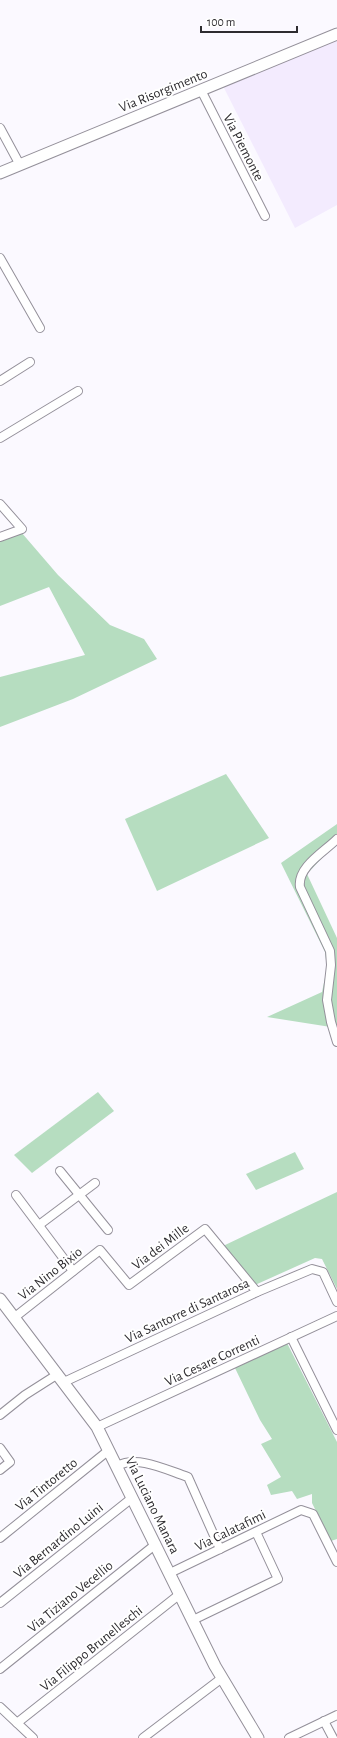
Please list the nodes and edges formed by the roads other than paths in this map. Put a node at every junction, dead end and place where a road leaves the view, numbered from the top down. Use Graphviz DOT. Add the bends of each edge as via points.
graph roads {
  1 [pos="337,34"];
  2 [pos="201,90"];
  3 [pos="0,128"];
  4 [pos="20,165"];
  5 [pos="0,173"];
  6 [pos="265,216"];
  7 [pos="0,258"];
  8 [pos="40,328"];
  9 [pos="30,362"];
  10 [pos="0,381"];
  11 [pos="78,391"];
  12 [pos="0,438"];
  13 [pos="0,504"];
  14 [pos="0,537"];
  15 [pos="337,839"];
  16 [pos="337,1042"];
  17 [pos="60,1171"];
  18 [pos="95,1182"];
  19 [pos="16,1195"];
  20 [pos="79,1195"];
  21 [pos="39,1225"];
  22 [pos="108,1230"];
  23 [pos="100,1250"];
  24 [pos="73,1271"];
  25 [pos="257,1292"];
  26 [pos="0,1299"];
  27 [pos="337,1302"];
  28 [pos="337,1316"];
  29 [pos="15,1317"];
  30 [pos="291,1338"];
  31 [pos="60,1378"];
  32 [pos="0,1415"];
  33 [pos="97,1427"];
  34 [pos="337,1430"];
  35 [pos="0,1448"];
  36 [pos="109,1450"];
  37 [pos="117,1466"];
  38 [pos="0,1470"];
  39 [pos="132,1498"];
  40 [pos="256,1532"];
  41 [pos="0,1538"];
  42 [pos="156,1544"];
  43 [pos="220,1549"];
  44 [pos="335,1550"];
  45 [pos="337,1562"];
  46 [pos="170,1574"];
  47 [pos="180,1594"];
  48 [pos="0,1603"];
  49 [pos="193,1620"];
  50 [pos="0,1669"];
  51 [pos="222,1678"];
  52 [pos="0,1707"];
  53 [pos="337,1715"];
  54 [pos="324,1721"];
  55 [pos="18,1723"];
  56 [pos="33,1738"];
  57 [pos="143,1738"];
  58 [pos="258,1738"];
  59 [pos="289,1738"];
  60 [pos="333,1738"];
  1 -- 2 [label="main road, Via Risorgimento"];
  2 -- 4 [label="main road, Via Risorgimento"];
  2 -- 6 [label="street, Via Piemonte"];
  3 -- 4 [label="street"];
  4 -- 5 [label="main road, Via Risorgimento"];
  7 -- 8 [label="street"];
  9 -- 10 [label="street"];
  11 -- 12 [label="street"];
  13 -- 14 [label="street" via="22,529"];
  15 -- 16 [label="street" via="309,865 299,880 330,952 327,1000 330,1022"];
  17 -- 20 [label="street"];
  18 -- 20 [label="street"];
  19 -- 21 [label="street"];
  20 -- 21 [label="street"];
  20 -- 22 [label="street"];
  21 -- 24 [label="street"];
  23 -- 24 [label="street, Via Nino Bixio"];
  23 -- 25 [label="street, Via dei Mille" via="130,1285 205,1229"];
  24 -- 29 [label="street, Via Nino Bixio"];
  25 -- 27 [label="street, Via Santorre di Santarosa" via="312,1268 323,1272"];
  25 -- 31 [label="street, Via Santorre di Santarosa"];
  26 -- 29 [label="main road, Via Luciano Manara"];
  28 -- 30 [label="street, Via Cesare Correnti"];
  29 -- 31 [label="main road, Via Luciano Manara"];
  30 -- 33 [label="street, Via Cesare Correnti"];
  30 -- 34 [label="street"];
  31 -- 32 [label="street, Via Santorre di Santarosa" via="25,1395"];
  31 -- 33 [label="main road, Via Luciano Manara"];
  33 -- 36 [label="main road, Via Luciano Manara"];
  35 -- 38 [label="street" via="10,1462"];
  36 -- 37 [label="main road, Via Luciano Manara"];
  36 -- 41 [label="street, Via Tintoretto"];
  37 -- 39 [label="main road, Via Luciano Manara"];
  37 -- 43 [label="street" via="140,1462 188,1477"];
  39 -- 42 [label="main road, Via Luciano Manara"];
  39 -- 48 [label="street, Via Bernardino Luini"];
  40 -- 43 [label="street, Via Calatafimi"];
  40 -- 44 [label="street, Via Calatafimi" via="301,1510 313,1514"];
  40 -- 49 [label="street" via="278,1579"];
  42 -- 46 [label="main road, Via Luciano Manara"];
  42 -- 50 [label="street, Via Tiziano Vecellio"];
  43 -- 46 [label="street, Via Calatafimi"];
  44 -- 45 [label="street"];
  46 -- 47 [label="main road, Via Luciano Manara"];
  47 -- 49 [label="main road, Via Luciano Manara"];
  47 -- 55 [label="street, Via Filippo Brunelleschi"];
  49 -- 51 [label="main road, Via Luciano Manara"];
  51 -- 57 [label="street"];
  51 -- 58 [label="main road, Via Luciano Manara"];
  52 -- 55 [label="street"];
  53 -- 54 [label="street"];
  54 -- 59 [label="street"];
  54 -- 60 [label="street"];
  55 -- 56 [label="street"];
}
